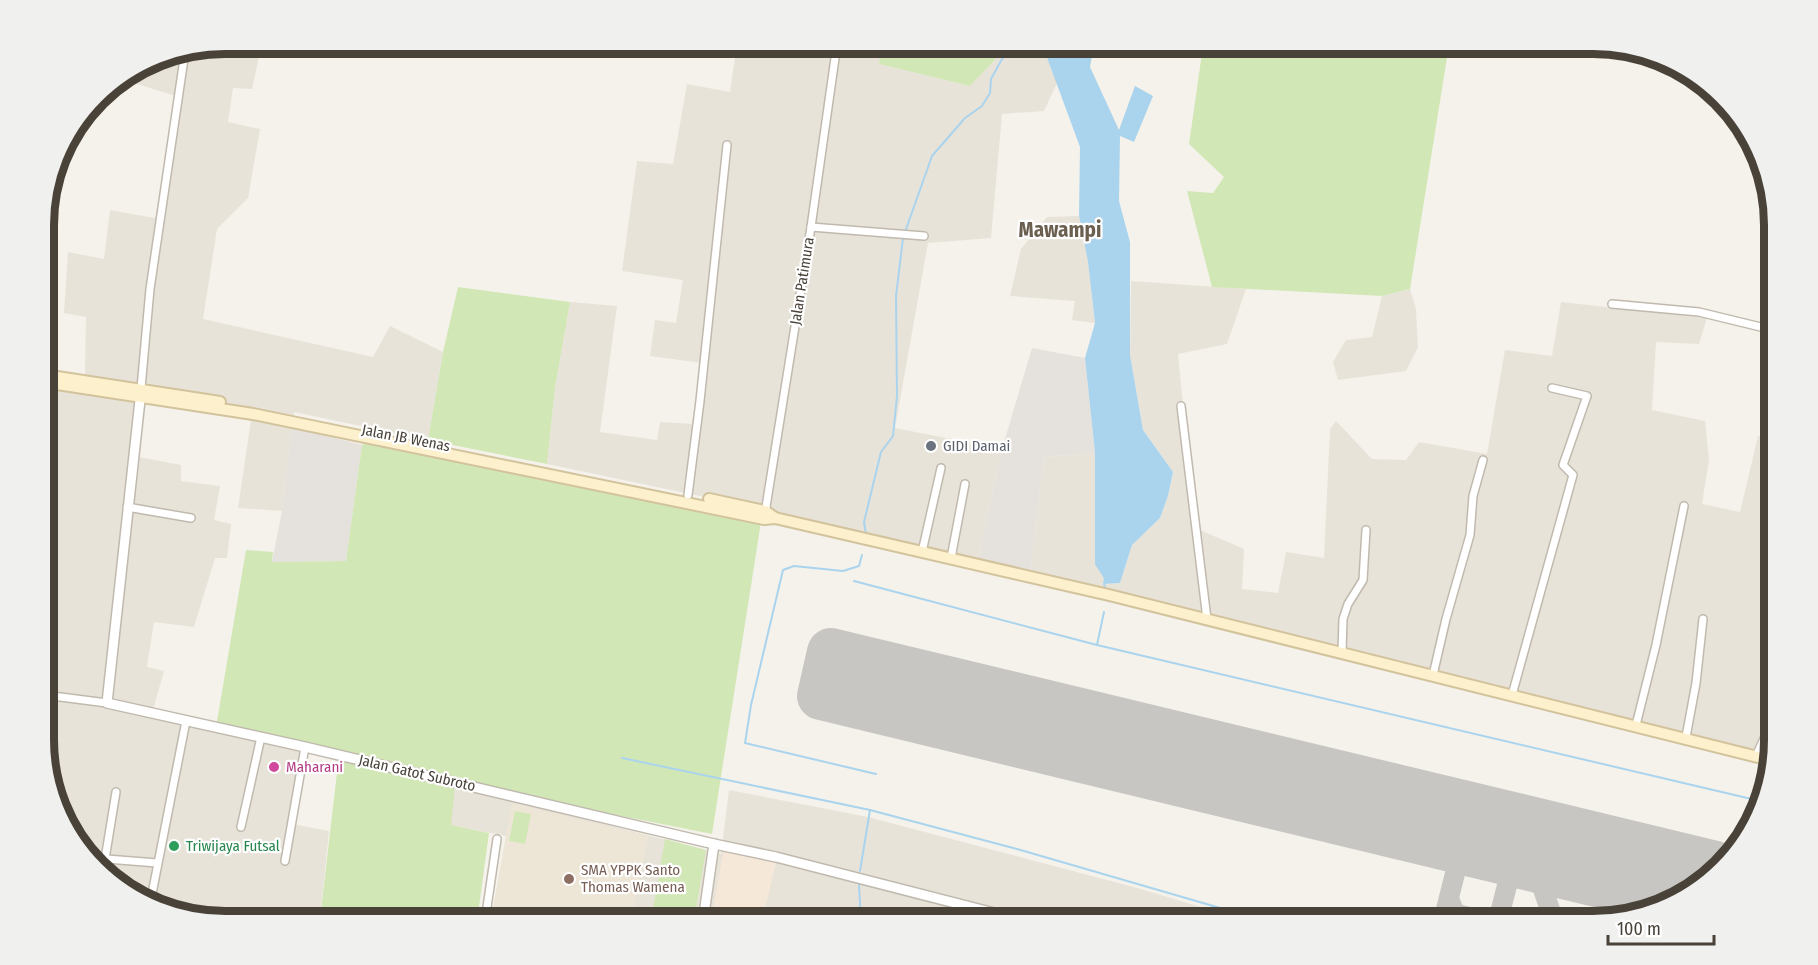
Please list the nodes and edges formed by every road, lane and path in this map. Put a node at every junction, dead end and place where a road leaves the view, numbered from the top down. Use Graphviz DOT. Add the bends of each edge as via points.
graph roads {
  1 [pos="836,54"];
  2 [pos="184,59"];
  3 [pos="727,145"];
  4 [pos="810,227"];
  5 [pos="924,236"];
  6 [pos="1612,304"];
  7 [pos="1764,328"];
  8 [pos="54,377"];
  9 [pos="54,383"];
  10 [pos="1552,387"];
  11 [pos="141,392"];
  12 [pos="1181,406"];
  13 [pos="1483,460"];
  14 [pos="941,468"];
  15 [pos="540,469"];
  16 [pos="965,484"];
  17 [pos="688,495"];
  18 [pos="1684,506"];
  19 [pos="127,507"];
  20 [pos="768,516"];
  21 [pos="191,518"];
  22 [pos="1366,530"];
  23 [pos="922,552"];
  24 [pos="951,558"];
  25 [pos="1207,619"];
  26 [pos="1703,619"];
  27 [pos="1342,652"];
  28 [pos="1433,675"];
  29 [pos="1512,695"];
  30 [pos="54,696"];
  31 [pos="107,703"];
  32 [pos="186,721"];
  33 [pos="1636,725"];
  34 [pos="261,737"];
  35 [pos="1686,737"];
  36 [pos="1764,739"];
  37 [pos="305,747"];
  38 [pos="1756,756"];
  39 [pos="1763,758"];
  40 [pos="116,792"];
  41 [pos="241,827"];
  42 [pos="498,839"];
  43 [pos="714,844"];
  44 [pos="105,860"];
  45 [pos="285,861"];
  46 [pos="157,863"];
  47 [pos="152,894"];
  48 [pos="486,911"];
  49 [pos="704,911"];
  50 [pos="970,911"];
  1 -- 4 [label="street, Jalan Patimura"];
  2 -- 11 [label="street" via="150,289"];
  3 -- 17 [label="street"];
  4 -- 5 [label="street"];
  4 -- 20 [label="street, Jalan Patimura"];
  6 -- 7 [label="street" via="1699,312"];
  8 -- 11 [label="main road, Jalan JB Wenas"];
  9 -- 11 [label="main road, Jalan JB Wenas"];
  10 -- 29 [label="street" via="1587,396 1563,465 1573,474"];
  11 -- 15 [label="main road, Jalan JB Wenas"];
  11 -- 19 [label="street"];
  12 -- 25 [label="street"];
  13 -- 28 [label="street" via="1473,496 1470,536"];
  14 -- 23 [label="street"];
  15 -- 17 [label="main road, Jalan JB Wenas"];
  15 -- 20 [label="main road, Jalan JB Wenas"];
  16 -- 24 [label="street"];
  17 -- 20 [label="main road, Jalan JB Wenas"];
  18 -- 33 [label="street"];
  19 -- 21 [label="street"];
  19 -- 31 [label="street"];
  20 -- 23 [label="main road"];
  22 -- 27 [label="street" via="1363,580 1347,604"];
  23 -- 24 [label="main road"];
  24 -- 25 [label="main road"];
  25 -- 27 [label="main road"];
  26 -- 35 [label="street"];
  27 -- 28 [label="main road"];
  28 -- 29 [label="main road"];
  29 -- 33 [label="main road"];
  30 -- 31 [label="street"];
  31 -- 32 [label="street, Jalan Gatot Subroto"];
  32 -- 34 [label="street, Jalan Gatot Subroto"];
  32 -- 46 [label="street"];
  33 -- 35 [label="main road"];
  34 -- 37 [label="street, Jalan Gatot Subroto"];
  34 -- 41 [label="street"];
  35 -- 38 [label="main road"];
  36 -- 38 [label="street"];
  37 -- 43 [label="street, Jalan Gatot Subroto"];
  37 -- 45 [label="street"];
  38 -- 39 [label="main road"];
  40 -- 44 [label="street"];
  42 -- 48 [label="street"];
  43 -- 49 [label="street"];
  43 -- 50 [label="street, Jalan Gatot Subroto" via="776,857"];
  44 -- 46 [label="street"];
  46 -- 47 [label="street"];
}
